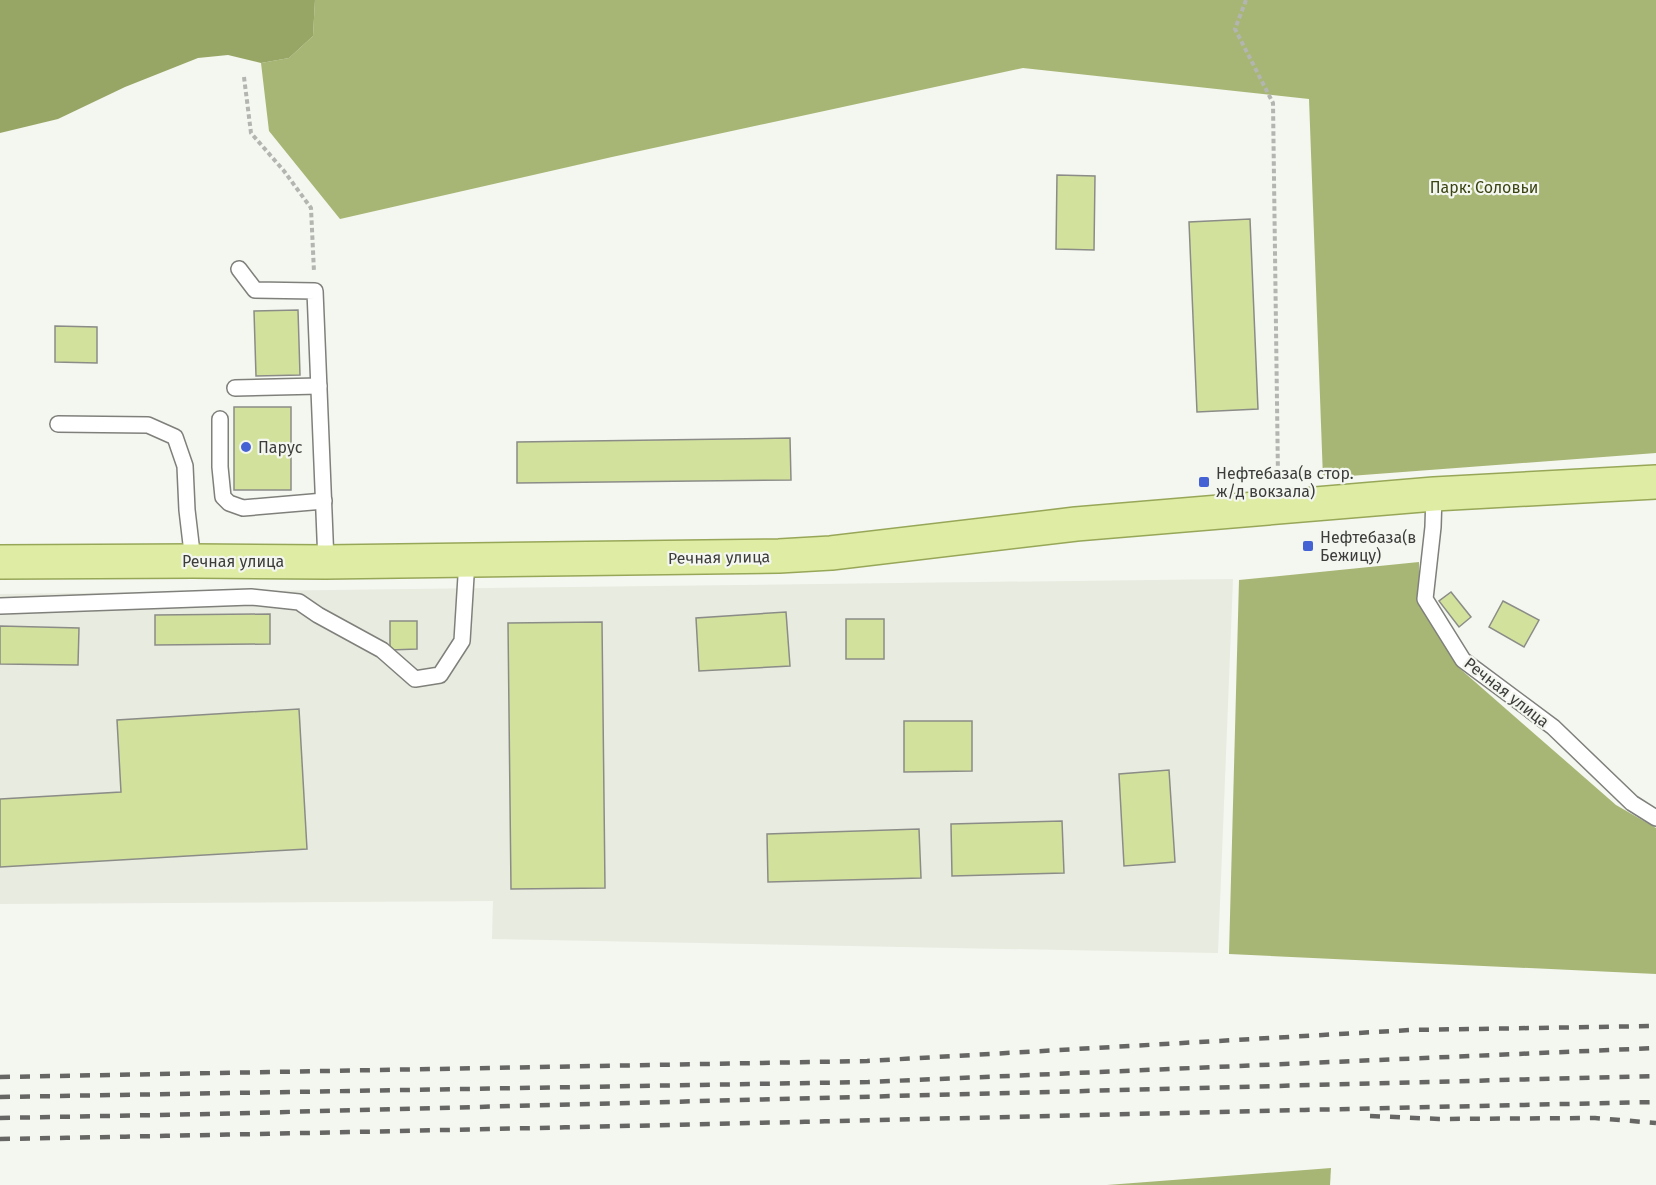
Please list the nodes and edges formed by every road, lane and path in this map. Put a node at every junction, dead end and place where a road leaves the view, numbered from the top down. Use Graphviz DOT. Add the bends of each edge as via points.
graph roads {
  1 [pos="1246,0"];
  2 [pos="244,77"];
  3 [pos="239,269"];
  4 [pos="315,291"];
  5 [pos="319,386"];
  6 [pos="235,387"];
  7 [pos="220,419"];
  8 [pos="58,424"];
  9 [pos="1656,483"];
  10 [pos="1434,494"];
  11 [pos="324,501"];
  12 [pos="1279,508"];
  13 [pos="467,560"];
  14 [pos="193,561"];
  15 [pos="0,562"];
  16 [pos="326,562"];
  17 [pos="0,606"];
  18 [pos="1656,818"];
  1 -- 12 [label="path" via="1235,29 1273,103"];
  2 -- 4 [label="path" via="251,133 311,208"];
  3 -- 4 [label="lane" via="255,290"];
  4 -- 5 [label="lane"];
  5 -- 6 [label="lane"];
  5 -- 11 [label="lane"];
  7 -- 11 [label="lane" via="223,498 229,503 243,508"];
  8 -- 14 [label="lane" via="148,425 175,437 185,466"];
  9 -- 10 [label="main road, Речная улица"];
  10 -- 12 [label="main road, Речная улица"];
  10 -- 18 [label="lane, Речная улица" via="1425,599 1463,660 1552,727 1632,803"];
  11 -- 16 [label="lane"];
  12 -- 13 [label="main road, Речная улица" via="1076,524 831,553"];
  13 -- 16 [label="main road, Речная улица"];
  13 -- 17 [label="lane" via="462,641 440,675 415,679 382,650 299,602 251,597"];
  14 -- 15 [label="main road, Речная улица"];
  14 -- 16 [label="main road, Речная улица"];
}
